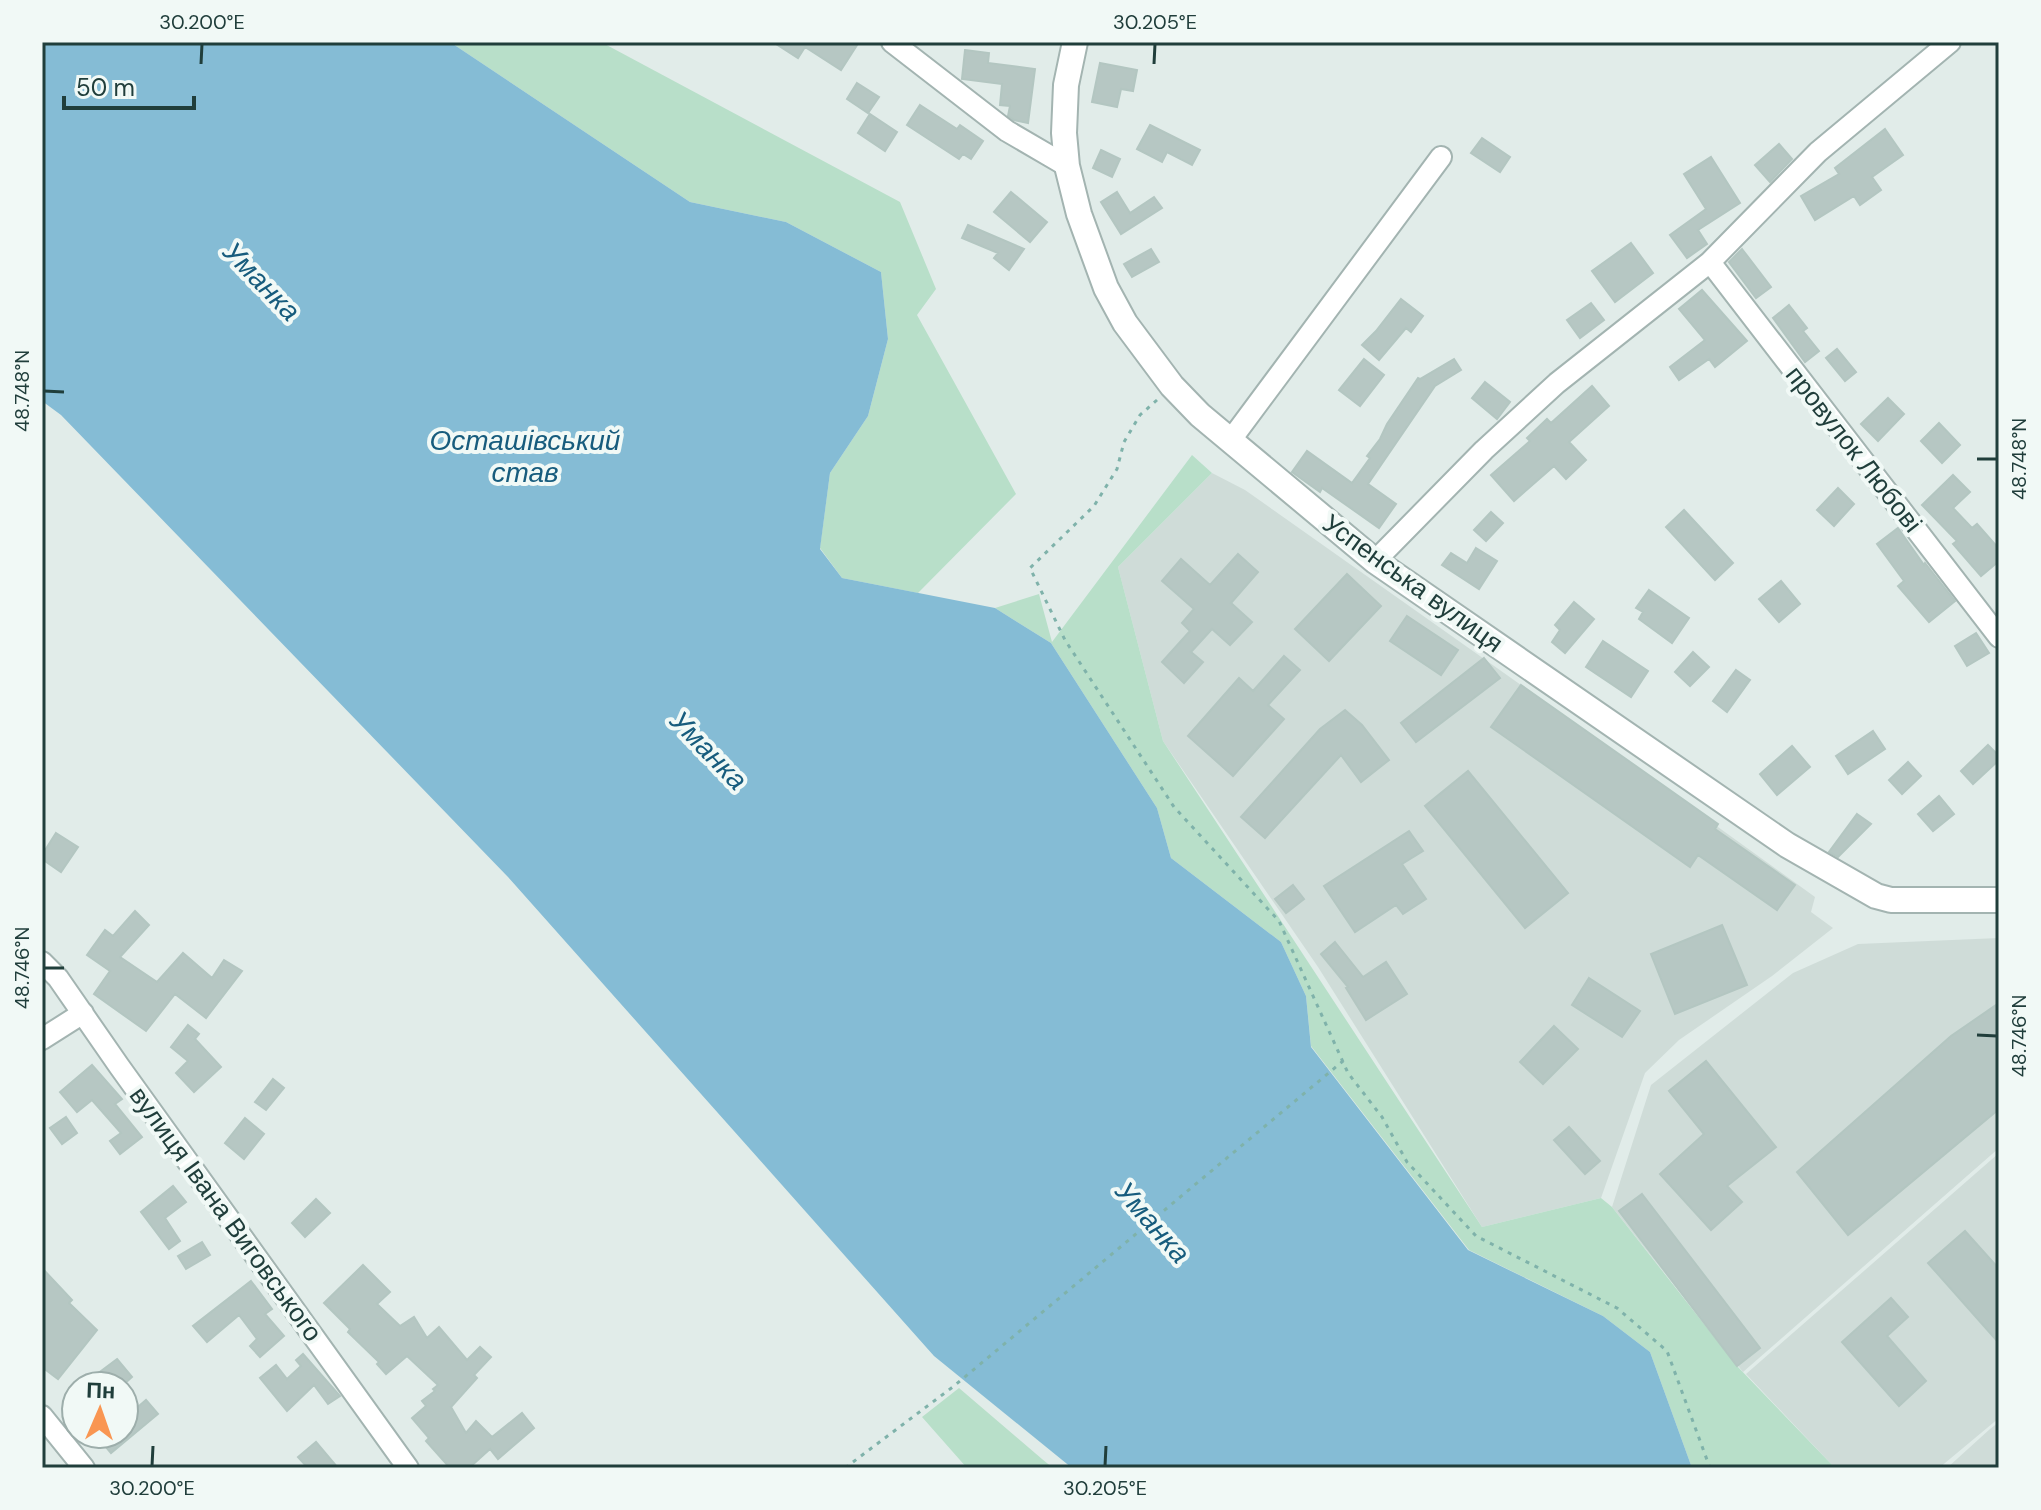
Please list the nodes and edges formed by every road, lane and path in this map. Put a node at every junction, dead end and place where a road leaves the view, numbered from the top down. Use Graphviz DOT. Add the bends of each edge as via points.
graph roads {
  1 [pos="892,42"];
  2 [pos="1075,42"];
  3 [pos="1950,42"];
  4 [pos="1441,157"];
  5 [pos="1067,166"];
  6 [pos="1710,262"];
  7 [pos="1172,386"];
  8 [pos="1230,441"];
  9 [pos="1375,561"];
  10 [pos="1999,637"];
  11 [pos="1999,900"];
  12 [pos="42,962"];
  13 [pos="83,1013"];
  14 [pos="42,1039"];
  15 [pos="1345,1060"];
  16 [pos="42,1416"];
  17 [pos="84,1468"];
  18 [pos="408,1468"];
  19 [pos="845,1468"];
  20 [pos="1710,1468"];
  1 -- 5 [label="street" via="1007,131"];
  2 -- 5 [label="street, Успенська вулиця" via="1064,106"];
  3 -- 6 [label="street" via="1818,152"];
  4 -- 8 [label="street"];
  5 -- 7 [label="street, Успенська вулиця" via="1106,288 1132,334"];
  6 -- 9 [label="street" via="1557,383"];
  6 -- 10 [label="street, провулок Любові"];
  7 -- 8 [label="street, Успенська вулиця"];
  7 -- 15 [label="path" via="1140,415 1094,506 1030,568 1065,640 1174,807 1279,921"];
  8 -- 9 [label="street, Успенська вулиця"];
  9 -- 11 [label="street, Успенська вулиця" via="1787,845 1876,896 1908,902"];
  12 -- 13 [label="street, вулиця Івана Виговського"];
  13 -- 14 [label="street"];
  13 -- 18 [label="street, вулиця Івана Виговського"];
  15 -- 19 [label="path" via="954,1386"];
  15 -- 20 [label="path" via="1348,1073 1382,1117 1407,1162 1476,1236 1617,1308 1667,1351"];
  16 -- 17 [label="street"];
}
